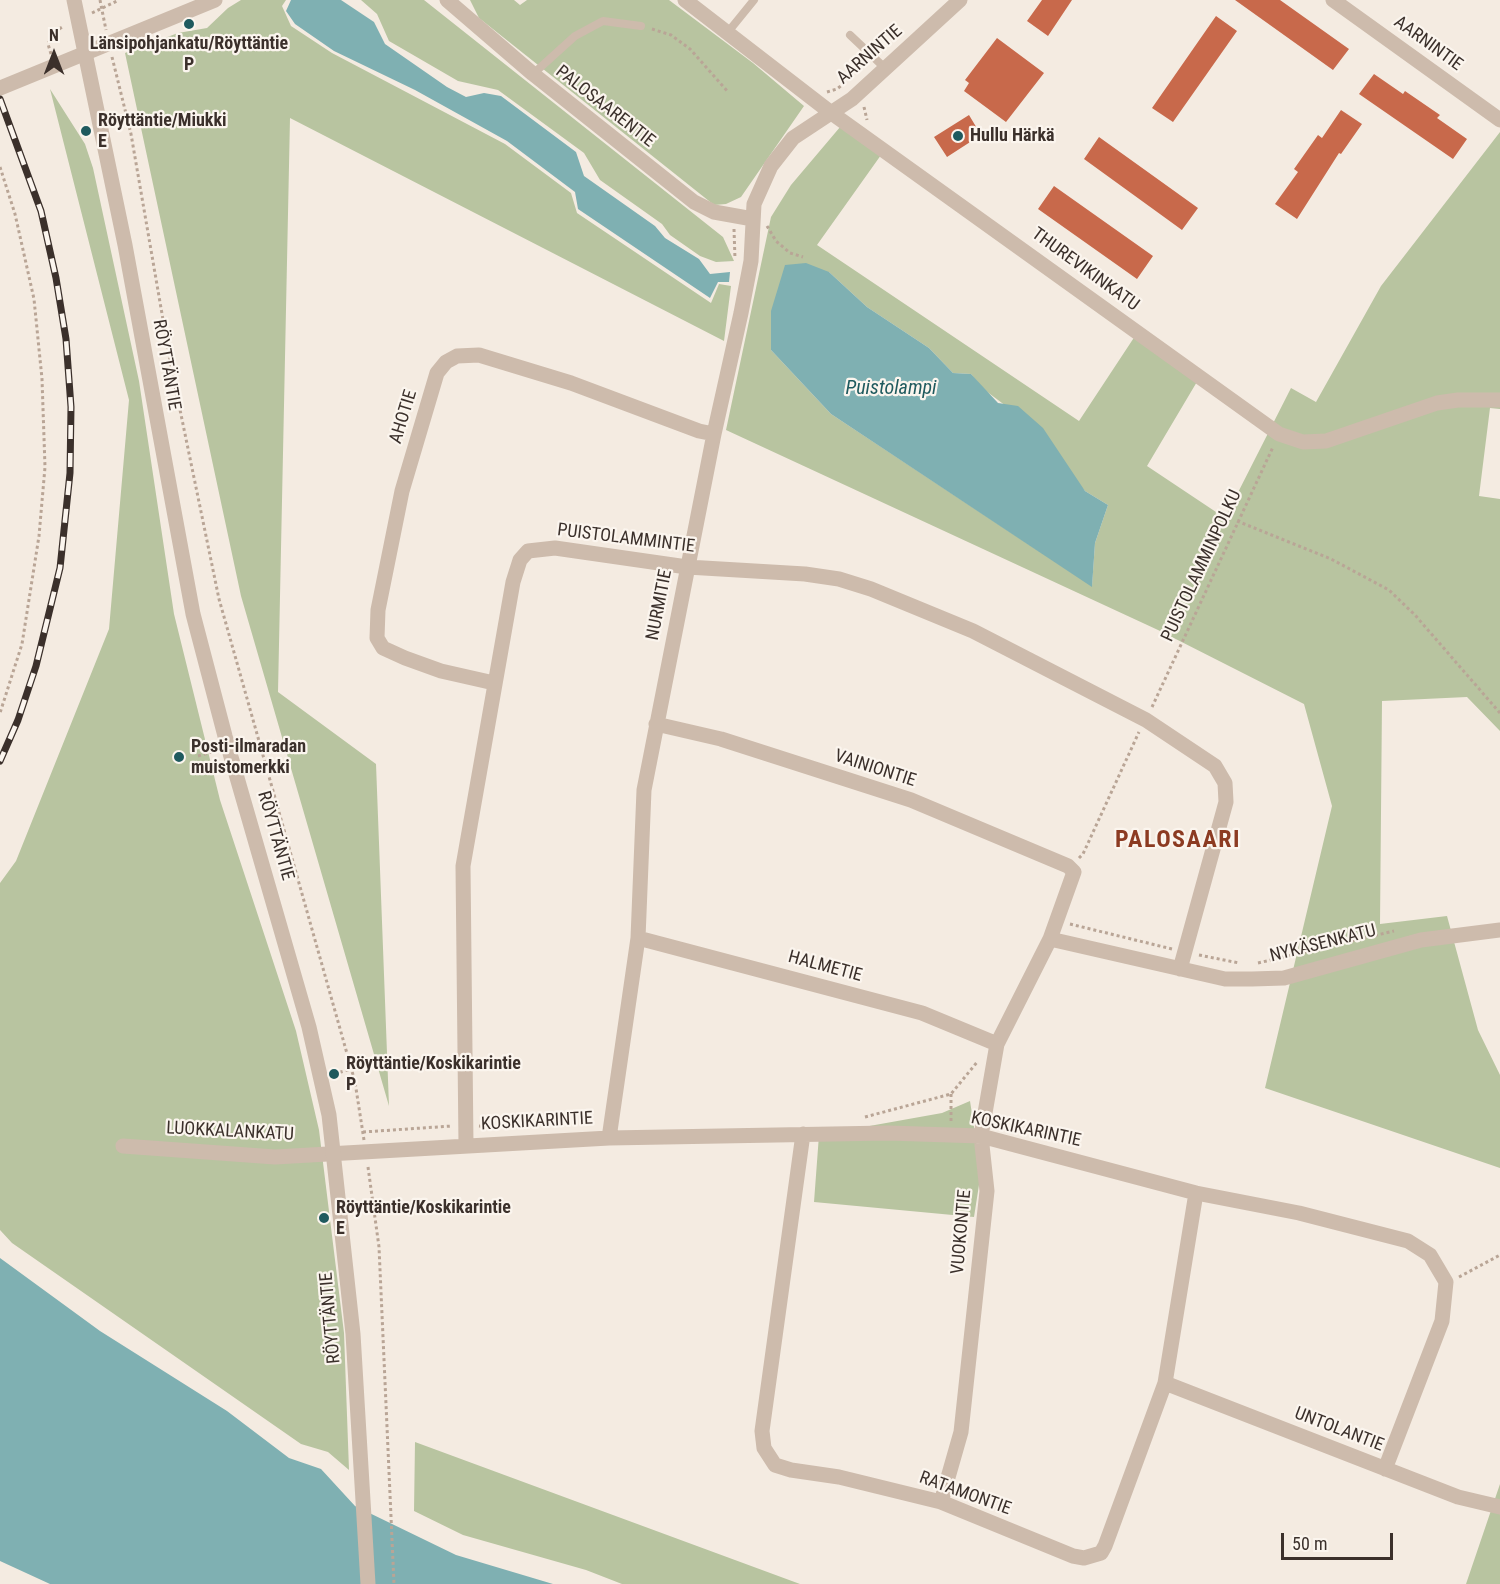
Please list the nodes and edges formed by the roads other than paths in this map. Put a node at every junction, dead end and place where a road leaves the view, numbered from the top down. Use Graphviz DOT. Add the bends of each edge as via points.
graph roads {
  1 [pos="74,0"];
  2 [pos="215,0"];
  3 [pos="447,0"];
  4 [pos="685,0"];
  5 [pos="754,0"];
  6 [pos="1334,0"];
  7 [pos="954,2"];
  8 [pos="641,26"];
  9 [pos="728,32"];
  10 [pos="850,35"];
  11 [pos="86,54"];
  12 [pos="886,69"];
  13 [pos="533,74"];
  14 [pos="0,88"];
  15 [pos="830,112"];
  16 [pos="1500,120"];
  17 [pos="754,211"];
  18 [pos="1500,400"];
  19 [pos="714,435"];
  20 [pos="687,567"];
  21 [pos="494,683"];
  22 [pos="656,724"];
  23 [pos="1071,869"];
  24 [pos="1500,930"];
  25 [pos="638,938"];
  26 [pos="1050,939"];
  27 [pos="1180,969"];
  28 [pos="992,1042"];
  29 [pos="803,1134"];
  30 [pos="981,1136"];
  31 [pos="609,1138"];
  32 [pos="466,1145"];
  33 [pos="123,1146"];
  34 [pos="335,1154"];
  35 [pos="1196,1193"];
  36 [pos="1165,1383"];
  37 [pos="1385,1469"];
  38 [pos="940,1502"];
  39 [pos="1500,1507"];
  40 [pos="368,1584"];
  1 -- 11 [label="street, RÖYTTÄNTIE"];
  2 -- 11 [label="street"];
  3 -- 13 [label="street, PALOSAARENTIE"];
  4 -- 9 [label="street, THUREVIKINKATU"];
  5 -- 9 [label="lane"];
  6 -- 16 [label="street, AARNINTIE"];
  7 -- 12 [label="street, AARNINTIE"];
  8 -- 13 [label="lane" via="603,21 575,36"];
  9 -- 15 [label="street, THUREVIKINKATU"];
  10 -- 12 [label="lane"];
  11 -- 14 [label="street"];
  11 -- 34 [label="street, RÖYTTÄNTIE" via="193,614 309,1027"];
  12 -- 15 [label="street, AARNINTIE" via="852,99"];
  13 -- 17 [label="street, PALOSAARENTIE" via="694,202 714,212"];
  15 -- 17 [label="street, NURMITIE" via="793,138 771,166"];
  15 -- 18 [label="street, THUREVIKINKATU" via="1279,434 1303,442 1326,441 1437,403"];
  17 -- 19 [label="street, NURMITIE" via="751,261"];
  19 -- 20 [label="street, NURMITIE"];
  19 -- 21 [label="street, AHOTIE" via="571,383 479,355 457,356 446,362 437,373 402,491 378,610 377,638 383,648 405,658"];
  20 -- 21 [label="street, PUISTOLAMMINTIE" via="555,548 528,551 520,560 513,582"];
  20 -- 22 [label="street, NURMITIE"];
  20 -- 27 [label="street, PUISTOLAMMINTIE" via="805,573 871,589 973,631 1146,720 1215,766 1225,783 1226,802"];
  21 -- 32 [label="street, PUISTOLAMMINTIE" via="463,866"];
  22 -- 23 [label="street, VAINIONTIE" via="721,740 911,800"];
  22 -- 25 [label="street, NURMITIE" via="644,790"];
  23 -- 26 [label="street, VUOKONTIE"];
  24 -- 27 [label="street, NYKÄSENKATU" via="1421,940 1284,978 1225,979"];
  25 -- 28 [label="street, HALMETIE" via="922,1013"];
  25 -- 31 [label="street, NURMITIE"];
  26 -- 27 [label="street, NYKÄSENKATU"];
  26 -- 28 [label="street, VUOKONTIE"];
  28 -- 30 [label="street, VUOKONTIE"];
  29 -- 30 [label="street, KOSKIKARINTIE"];
  29 -- 31 [label="street, KOSKIKARINTIE"];
  29 -- 38 [label="street, RATAMONTIE" via="764,1407 764,1448 775,1465 791,1470 839,1477"];
  30 -- 35 [label="street, KOSKIKARINTIE"];
  30 -- 38 [label="street, VUOKONTIE" via="987,1191 962,1421"];
  31 -- 32 [label="street, KOSKIKARINTIE"];
  32 -- 34 [label="street, KOSKIKARINTIE"];
  33 -- 34 [label="street, LUOKKALANKATU" via="275,1156"];
  34 -- 40 [label="street, RÖYTTÄNTIE" via="353,1334"];
  35 -- 36 [label="street, RATAMONTIE"];
  35 -- 37 [label="street, KOSKIKARINTIE" via="1299,1213 1408,1241 1430,1255 1446,1282 1442,1322"];
  36 -- 37 [label="street, UNTOLANTIE"];
  36 -- 38 [label="street, RATAMONTIE" via="1101,1553 1092,1557 1073,1556"];
  37 -- 39 [label="street, UNTOLANTIE" via="1458,1497"];
}
